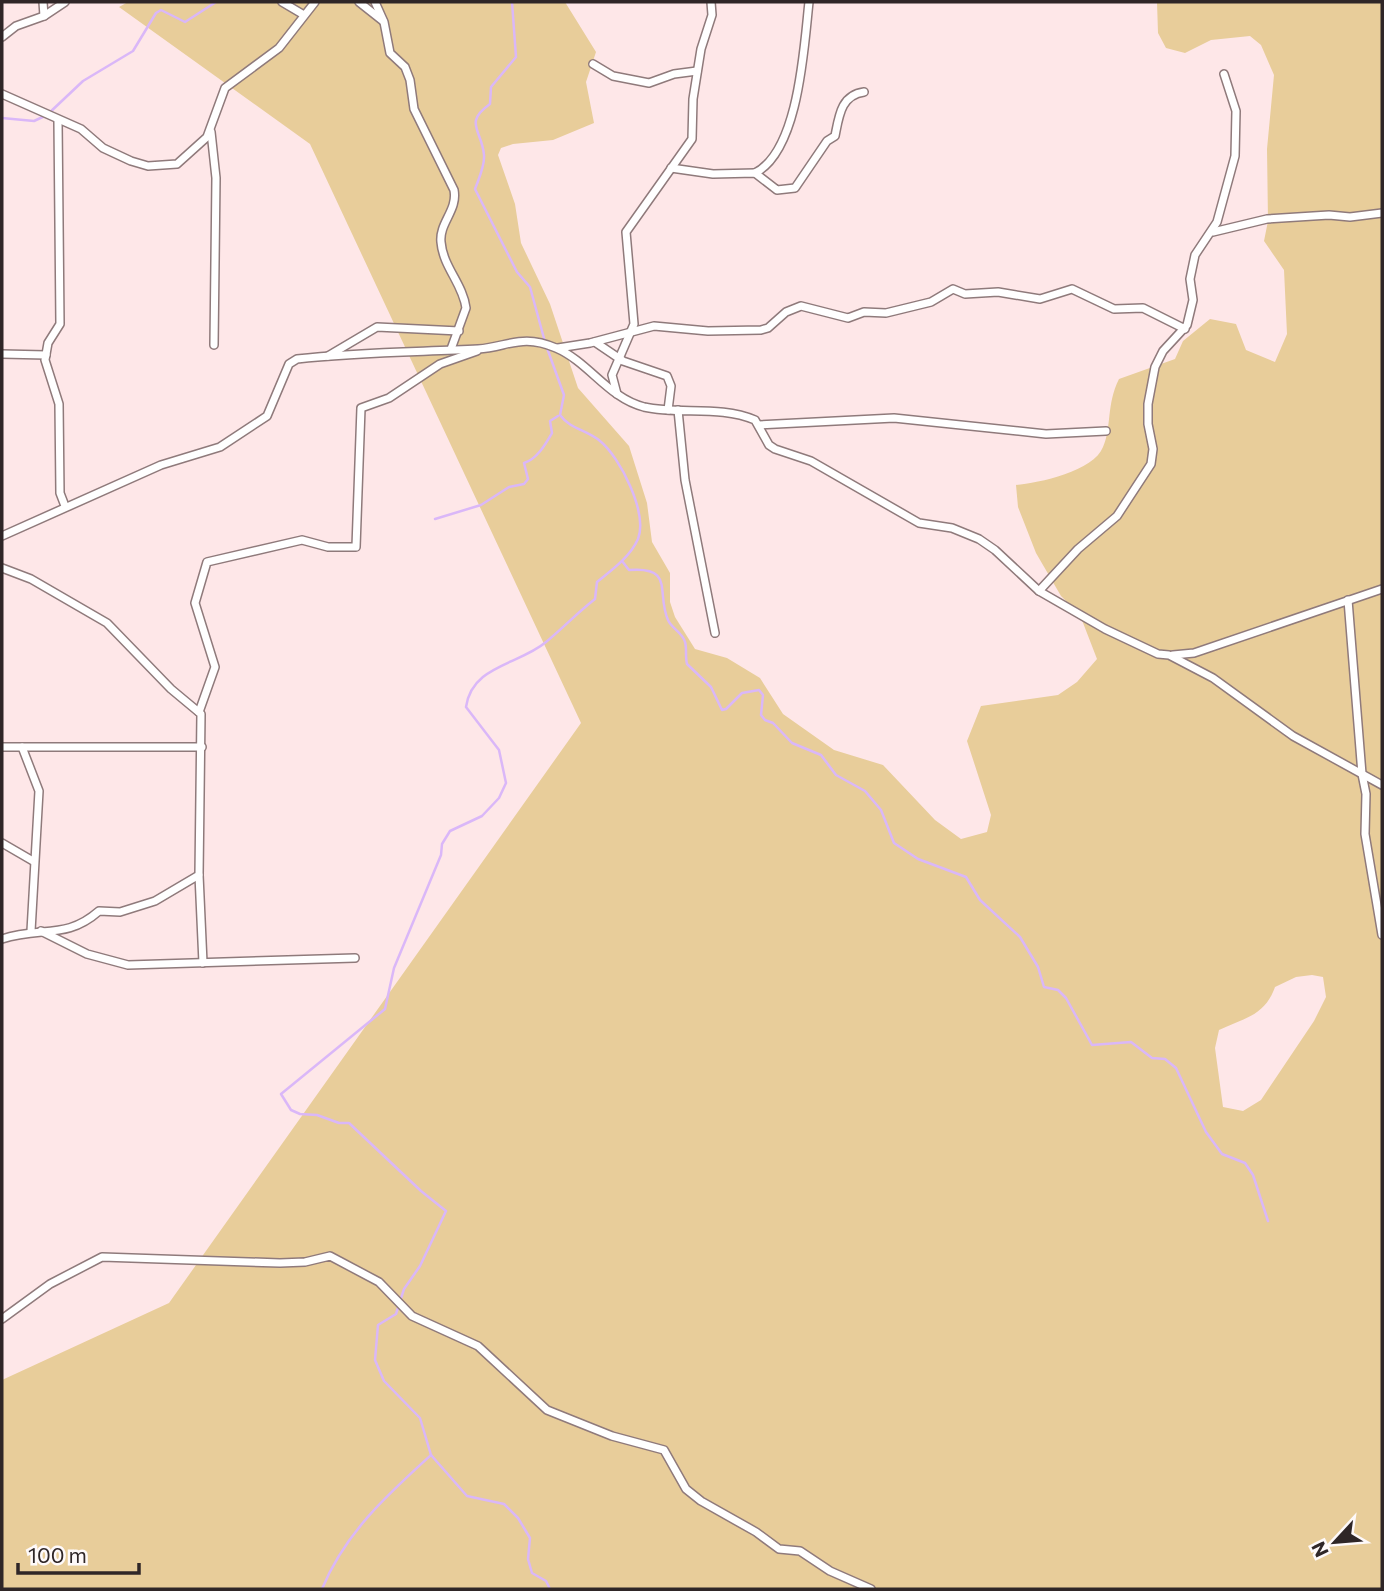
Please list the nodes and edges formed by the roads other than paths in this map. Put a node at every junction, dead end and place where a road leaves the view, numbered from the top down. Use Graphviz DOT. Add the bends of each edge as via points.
graph roads {
  1 [pos="43,2"];
  2 [pos="65,2"];
  3 [pos="282,2"];
  4 [pos="315,2"];
  5 [pos="359,2"];
  6 [pos="375,2"];
  7 [pos="711,2"];
  8 [pos="809,2"];
  9 [pos="304,15"];
  10 [pos="44,16"];
  11 [pos="384,22"];
  12 [pos="2,37"];
  13 [pos="593,64"];
  14 [pos="698,71"];
  15 [pos="1224,74"];
  16 [pos="864,92"];
  17 [pos="2,94"];
  18 [pos="58,121"];
  19 [pos="211,127"];
  20 [pos="671,168"];
  21 [pos="755,173"];
  22 [pos="1382,213"];
  23 [pos="1213,232"];
  24 [pos="634,329"];
  25 [pos="1185,329"];
  26 [pos="458,331"];
  27 [pos="595,342"];
  28 [pos="214,345"];
  29 [pos="558,348"];
  30 [pos="452,349"];
  31 [pos="482,349"];
  32 [pos="2,354"];
  33 [pos="46,355"];
  34 [pos="327,356"];
  35 [pos="618,359"];
  36 [pos="617,395"];
  37 [pos="668,410"];
  38 [pos="678,410"];
  39 [pos="759,425"];
  40 [pos="1107,431"];
  41 [pos="65,506"];
  42 [pos="2,537"];
  43 [pos="2,568"];
  44 [pos="1382,589"];
  45 [pos="1039,592"];
  46 [pos="1348,600"];
  47 [pos="715,633"];
  48 [pos="1169,655"];
  49 [pos="199,712"];
  50 [pos="2,747"];
  51 [pos="22,747"];
  52 [pos="202,747"];
  53 [pos="1362,774"];
  54 [pos="1382,785"];
  55 [pos="2,843"];
  56 [pos="33,861"];
  57 [pos="200,875"];
  58 [pos="35,930"];
  59 [pos="1382,934"];
  60 [pos="2,939"];
  61 [pos="355,958"];
  62 [pos="203,963"];
  63 [pos="2,1320"];
  64 [pos="871,1589"];
  1 -- 10 [label="street"];
  2 -- 10 [label="street"];
  3 -- 9 [label="street"];
  4 -- 9 [label="street"];
  5 -- 11 [label="street"];
  6 -- 11 [label="street"];
  7 -- 14 [label="street"];
  8 -- 21 [label="street" via="797,101 771,164"];
  9 -- 19 [label="street" via="279,48 225,89"];
  10 -- 12 [label="street" via="16,26"];
  11 -- 26 [label="street" via="390,53 405,67 414,109 454,190 456,201 440,241 465,299"];
  13 -- 14 [label="street" via="613,76 649,83"];
  14 -- 20 [label="street" via="692,139"];
  15 -- 23 [label="street" via="1236,111 1235,156"];
  16 -- 21 [label="street" via="845,99 835,136 795,188 777,190"];
  17 -- 18 [label="street"];
  18 -- 19 [label="street" via="81,129 103,148 148,166 182,162"];
  18 -- 33 [label="street" via="61,324"];
  19 -- 28 [label="street" via="216,178"];
  20 -- 21 [label="street"];
  20 -- 24 [label="street" via="626,232"];
  22 -- 23 [label="street" via="1267,219"];
  23 -- 25 [label="street" via="1195,255 1190,279 1193,300"];
  24 -- 25 [label="street" via="662,325 699,331 761,330 801,306 848,318 932,302 953,289 965,294 998,292 1040,299 1072,289 1114,309 1143,308"];
  24 -- 27 [label="street"];
  24 -- 35 [label="street"];
  25 -- 45 [label="street" via="1163,351 1155,367 1148,404 1153,449 1148,469 1117,516 1078,549"];
  26 -- 30 [label="street"];
  26 -- 34 [label="street" via="377,327"];
  27 -- 29 [label="street"];
  27 -- 35 [label="street"];
  29 -- 31 [label="street" via="517,340"];
  29 -- 36 [label="street"];
  30 -- 31 [label="street"];
  30 -- 34 [label="street"];
  31 -- 49 [label="street" via="449,360 389,398 361,408 356,547 328,547 302,540 208,562 195,603 215,667"];
  32 -- 33 [label="street"];
  33 -- 41 [label="street" via="59,404 60,493"];
  34 -- 41 [label="street" via="292,361 267,416 220,447 161,465"];
  35 -- 36 [label="street" via="612,375"];
  35 -- 37 [label="street" via="667,376 671,386"];
  36 -- 37 [label="street"];
  37 -- 38 [label="street"];
  38 -- 39 [label="street" via="746,417"];
  38 -- 47 [label="street" via="685,480"];
  39 -- 40 [label="street" via="894,418 1046,433"];
  39 -- 45 [label="street" via="769,446 811,461 919,523 952,528 990,545"];
  41 -- 42 [label="street"];
  43 -- 49 [label="street" via="31,579 107,623"];
  44 -- 46 [label="street"];
  45 -- 48 [label="street" via="1125,639"];
  46 -- 48 [label="street" via="1194,653"];
  46 -- 53 [label="street"];
  48 -- 53 [label="street" via="1213,678 1293,736"];
  49 -- 52 [label="street"];
  50 -- 51 [label="street"];
  51 -- 52 [label="street"];
  51 -- 56 [label="street" via="39,791"];
  52 -- 57 [label="street"];
  53 -- 54 [label="street"];
  53 -- 59 [label="street" via="1365,834"];
  55 -- 56 [label="street"];
  56 -- 58 [label="street"];
  57 -- 58 [label="street" via="155,901 120,912 99,911 82,926"];
  57 -- 62 [label="street"];
  58 -- 60 [label="street"];
  58 -- 62 [label="street" via="116,963"];
  61 -- 62 [label="street"];
  63 -- 64 [label="street" via="50,1284 102,1257 280,1263 330,1256 379,1282 412,1315 478,1346 547,1410 601,1433 664,1450 686,1489 701,1501 779,1549 800,1550 830,1571"];
}
